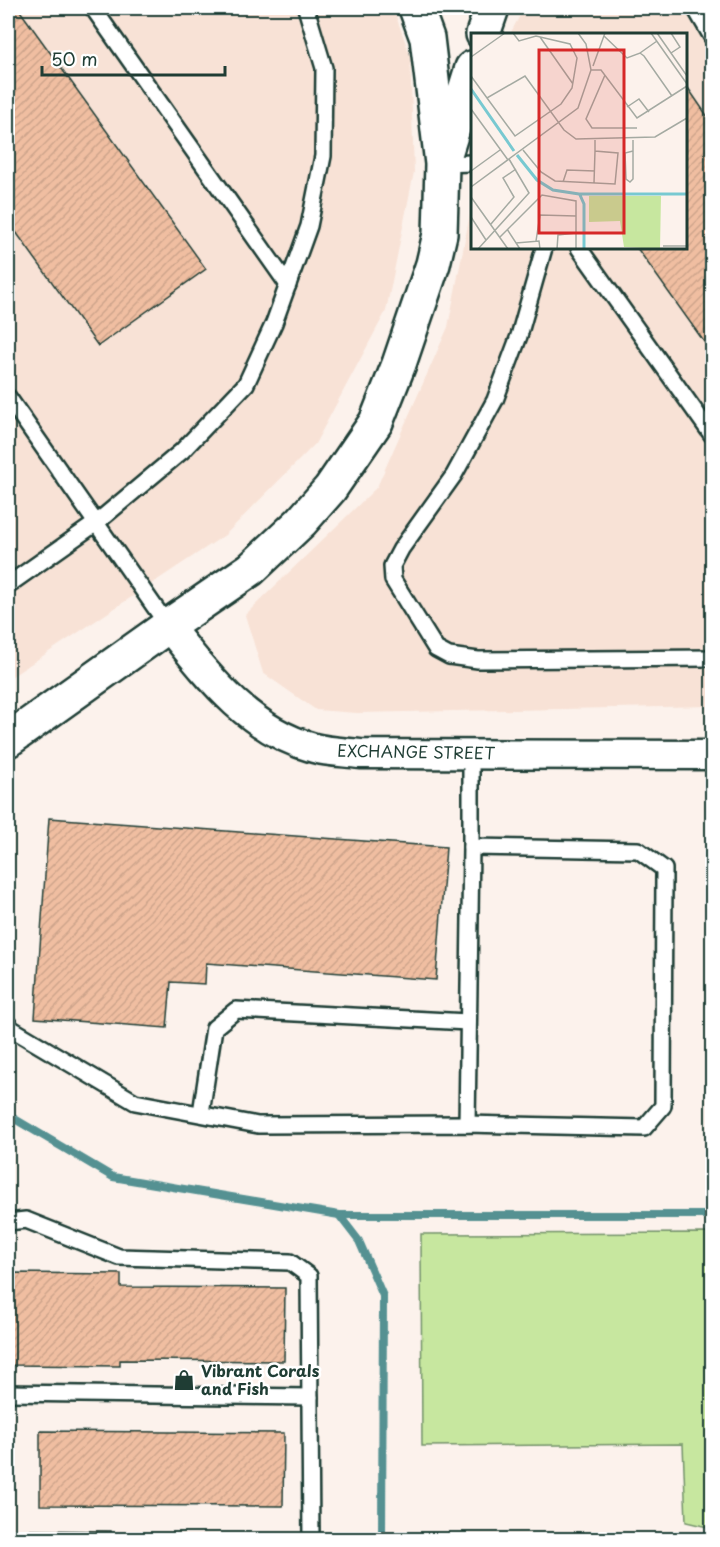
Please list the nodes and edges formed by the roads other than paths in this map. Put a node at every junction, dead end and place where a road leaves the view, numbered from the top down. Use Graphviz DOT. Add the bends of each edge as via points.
graph roads {
  1 [pos="93,8"];
  2 [pos="306,8"];
  3 [pos="416,8"];
  4 [pos="492,8"];
  5 [pos="694,8"];
  6 [pos="483,33"];
  7 [pos="712,37"];
  8 [pos="471,74"];
  9 [pos="457,163"];
  10 [pos="544,249"];
  11 [pos="580,249"];
  12 [pos="288,285"];
  13 [pos="8,397"];
  14 [pos="712,435"];
  15 [pos="96,523"];
  16 [pos="8,585"];
  17 [pos="168,626"];
  18 [pos="712,658"];
  19 [pos="8,740"];
  20 [pos="471,754"];
  21 [pos="712,755"];
  22 [pos="471,847"];
  23 [pos="468,1022"];
  24 [pos="8,1024"];
  25 [pos="201,1113"];
  26 [pos="467,1124"];
  27 [pos="8,1222"];
  28 [pos="8,1393"];
  29 [pos="310,1397"];
  30 [pos="311,1539"];
  1 -- 12 [label="lane"];
  2 -- 12 [label="lane" via="324,68 323,156 309,226"];
  3 -- 9 [label="main road"];
  4 -- 6 [label="main road"];
  5 -- 7 [label="lane"];
  8 -- 9 [label="main road"];
  9 -- 17 [label="main road" via="433,264 376,422 330,489 301,522 251,569"];
  10 -- 18 [label="lane" via="519,336 495,400 454,475 401,549 392,566 393,580 436,649 449,656 478,660"];
  11 -- 14 [label="lane"];
  12 -- 15 [label="lane" via="246,384 182,451"];
  13 -- 15 [label="lane"];
  15 -- 16 [label="lane"];
  15 -- 17 [label="lane"];
  17 -- 19 [label="main road"];
  17 -- 20 [label="street, EXCHANGE STREET" via="240,708 271,730 314,748 360,754"];
  20 -- 21 [label="street, EXCHANGE STREET"];
  20 -- 22 [label="lane"];
  22 -- 23 [label="lane"];
  22 -- 26 [label="lane" via="638,850 664,869 663,1106 644,1128"];
  23 -- 25 [label="lane" via="237,1010 214,1028"];
  23 -- 26 [label="lane"];
  24 -- 25 [label="lane" via="135,1102"];
  25 -- 26 [label="lane" via="258,1125"];
  27 -- 29 [label="lane" via="26,1220 119,1257 290,1262 309,1276"];
  28 -- 29 [label="lane"];
  29 -- 30 [label="lane"];
}
